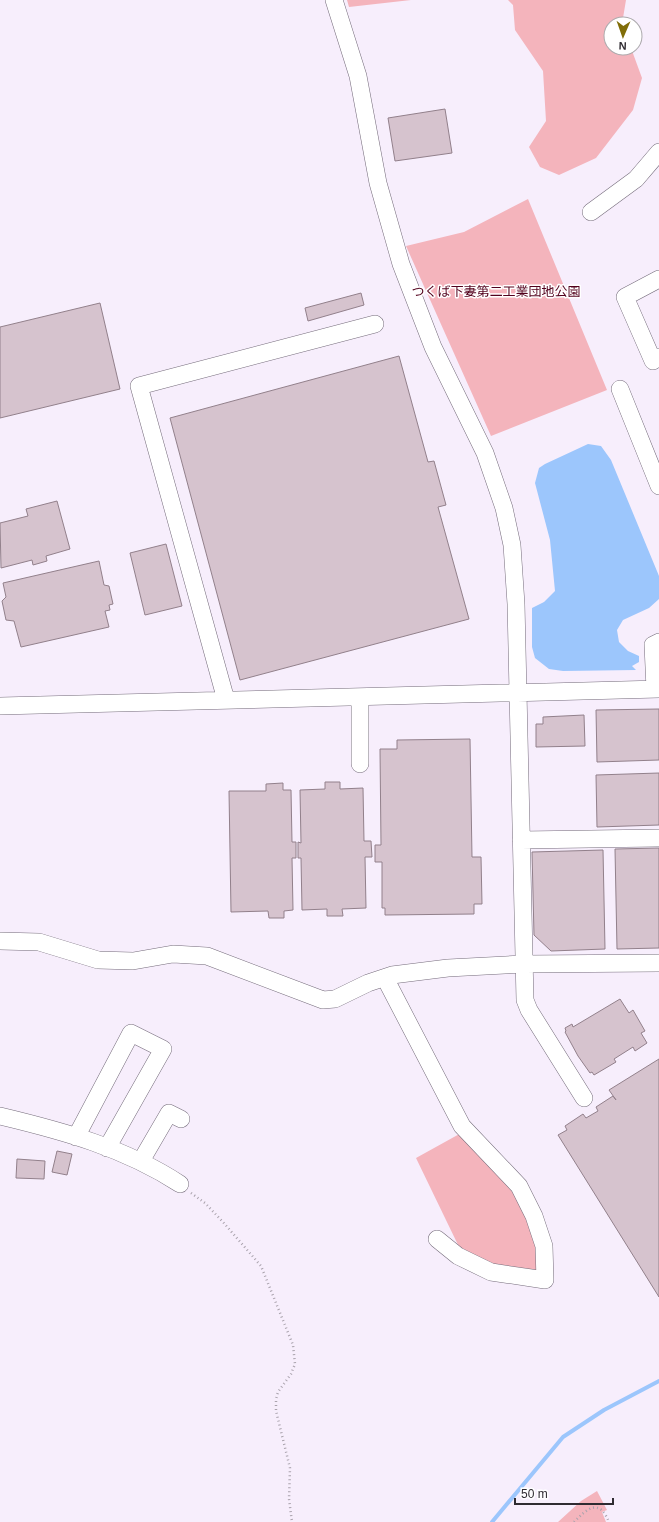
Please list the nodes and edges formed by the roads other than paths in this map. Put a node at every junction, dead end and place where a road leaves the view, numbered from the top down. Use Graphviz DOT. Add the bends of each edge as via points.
graph roads {
  1 [pos="334,0"];
  2 [pos="659,152"];
  3 [pos="591,212"];
  4 [pos="659,279"];
  5 [pos="375,324"];
  6 [pos="657,365"];
  7 [pos="620,389"];
  8 [pos="659,486"];
  9 [pos="659,642"];
  10 [pos="657,689"];
  11 [pos="518,693"];
  12 [pos="360,697"];
  13 [pos="226,700"];
  14 [pos="0,706"];
  15 [pos="360,764"];
  16 [pos="659,838"];
  17 [pos="521,840"];
  18 [pos="0,941"];
  19 [pos="659,963"];
  20 [pos="524,964"];
  21 [pos="385,978"];
  22 [pos="584,1098"];
  23 [pos="0,1116"];
  24 [pos="181,1120"];
  25 [pos="76,1137"];
  26 [pos="107,1148"];
  27 [pos="141,1161"];
  28 [pos="180,1184"];
  29 [pos="438,1239"];
  1 -- 11 [label="street" via="358,76 378,183 401,264 433,347 485,453 504,508 512,545"];
  2 -- 3 [label="street" via="636,179"];
  4 -- 6 [label="street" via="625,297"];
  5 -- 13 [label="street" via="139,386"];
  7 -- 8 [label="street"];
  9 -- 10 [label="street" via="653,645"];
  10 -- 11 [label="street"];
  11 -- 12 [label="street"];
  11 -- 17 [label="street"];
  12 -- 13 [label="street"];
  12 -- 15 [label="street"];
  13 -- 14 [label="street"];
  16 -- 17 [label="street"];
  17 -- 20 [label="street"];
  18 -- 21 [label="street" via="40,942 98,960 134,961 173,954 207,956 322,1000 335,999"];
  19 -- 20 [label="street"];
  20 -- 21 [label="street" via="448,968"];
  20 -- 22 [label="street" via="525,995 529,1010"];
  21 -- 29 [label="street" via="462,1126 519,1186 534,1216 544,1246 545,1280 491,1272 458,1256"];
  23 -- 25 [label="street"];
  24 -- 27 [label="street" via="169,1113"];
  25 -- 26 [label="street"];
  25 -- 26 [label="street" via="131,1033 163,1049"];
  26 -- 27 [label="street"];
  27 -- 28 [label="street"];
}
